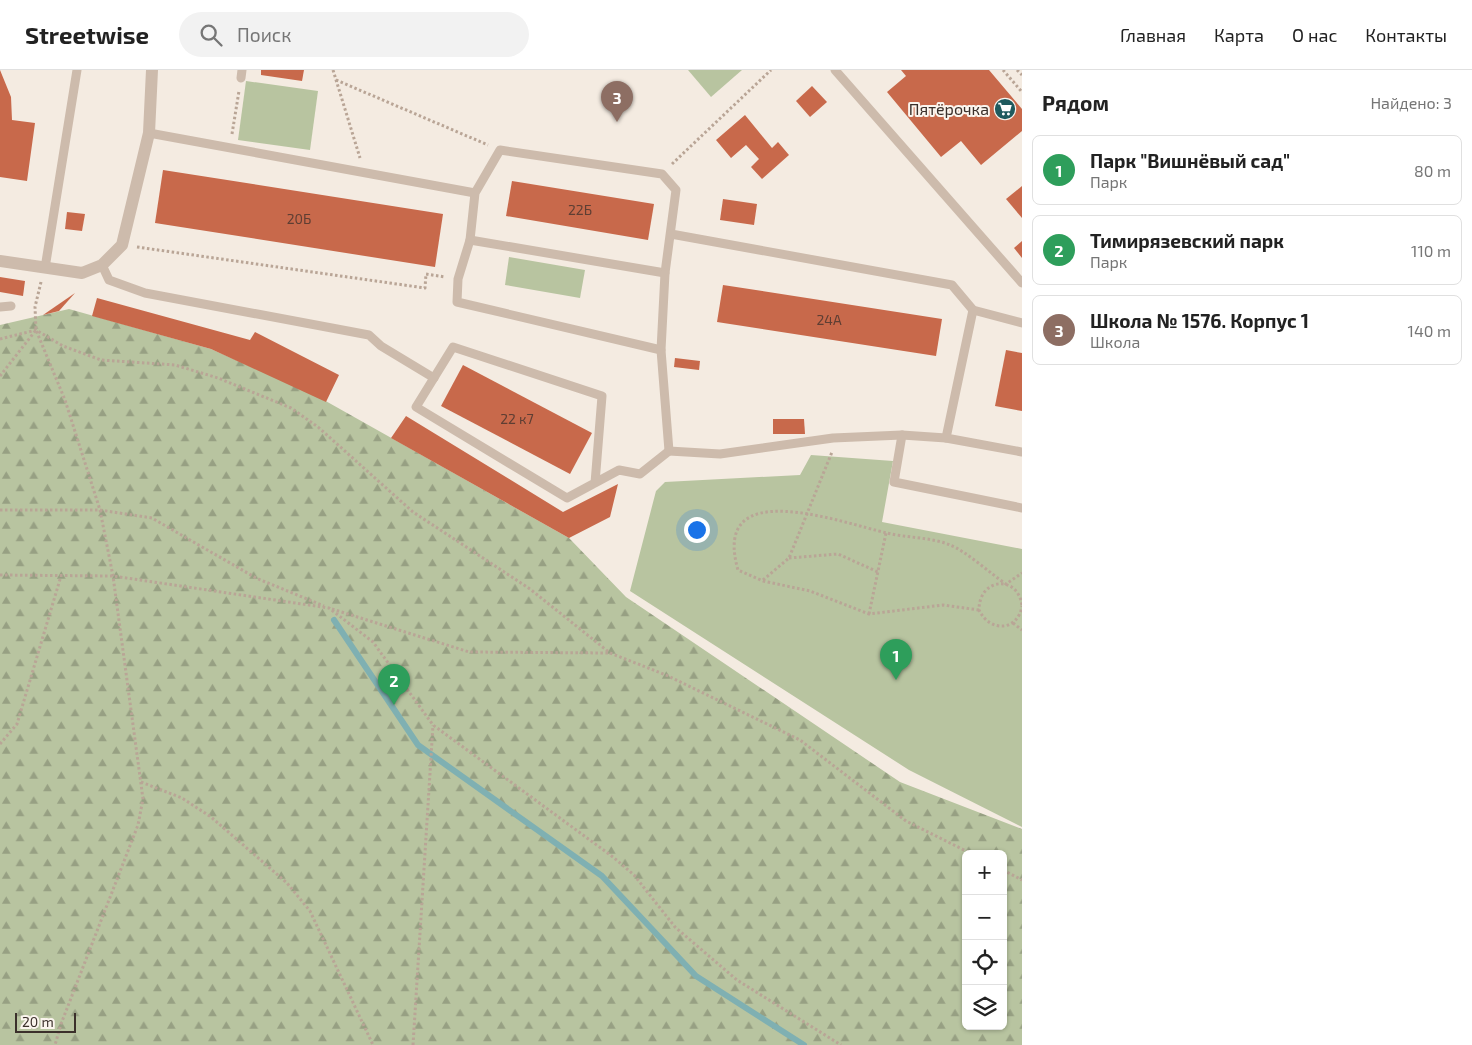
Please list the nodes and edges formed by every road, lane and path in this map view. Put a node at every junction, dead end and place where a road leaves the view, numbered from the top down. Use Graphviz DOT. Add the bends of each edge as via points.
graph roads {
  1 [pos="77,70"];
  2 [pos="152,70"];
  3 [pos="333,70"];
  4 [pos="771,70"];
  5 [pos="835,70"];
  6 [pos="1003,70"];
  7 [pos="1018,70"];
  8 [pos="241,74"];
  9 [pos="1022,75"];
  10 [pos="336,80"];
  11 [pos="1022,92"];
  12 [pos="148,133"];
  13 [pos="230,148"];
  14 [pos="500,150"];
  15 [pos="364,172"];
  16 [pos="662,174"];
  17 [pos="475,193"];
  18 [pos="670,234"];
  19 [pos="470,240"];
  20 [pos="122,245"];
  21 [pos="0,261"];
  22 [pos="102,265"];
  23 [pos="45,268"];
  24 [pos="665,273"];
  25 [pos="458,279"];
  26 [pos="1022,283"];
  27 [pos="11,306"];
  28 [pos="0,307"];
  29 [pos="973,310"];
  30 [pos="1022,323"];
  31 [pos="36,330"];
  32 [pos="0,339"];
  33 [pos="661,350"];
  34 [pos="0,376"];
  35 [pos="434,378"];
  36 [pos="902,435"];
  37 [pos="833,438"];
  38 [pos="946,438"];
  39 [pos="669,450"];
  40 [pos="1022,452"];
  41 [pos="595,483"];
  42 [pos="1022,508"];
  43 [pos="0,510"];
  44 [pos="100,510"];
  45 [pos="808,512"];
  46 [pos="886,533"];
  47 [pos="788,558"];
  48 [pos="878,572"];
  49 [pos="1022,573"];
  50 [pos="0,576"];
  51 [pos="61,576"];
  52 [pos="113,576"];
  53 [pos="762,581"];
  54 [pos="1006,584"];
  55 [pos="1022,605"];
  56 [pos="328,608"];
  57 [pos="979,610"];
  58 [pos="869,614"];
  59 [pos="1013,623"];
  60 [pos="1022,630"];
  61 [pos="610,652"];
  62 [pos="433,725"];
  63 [pos="0,744"];
  64 [pos="141,782"];
  65 [pos="964,850"];
  66 [pos="1007,872"];
  67 [pos="1022,880"];
  68 [pos="55,1045"];
  69 [pos="374,1045"];
  70 [pos="413,1045"];
  71 [pos="841,1045"];
  1 -- 23 [label="lane"];
  2 -- 12 [label="street"];
  3 -- 10 [label="path"];
  4 -- 16 [label="path"];
  5 -- 26 [label="lane"];
  6 -- 11 [label="path"];
  7 -- 9 [label="path"];
  8 -- 13 [label="path"];
  10 -- 14 [label="path"];
  10 -- 15 [label="path"];
  12 -- 13 [label="lane"];
  12 -- 20 [label="street"];
  13 -- 15 [label="lane"];
  14 -- 16 [label="lane"];
  14 -- 17 [label="lane"];
  15 -- 17 [label="lane"];
  16 -- 18 [label="lane" via="676,190"];
  17 -- 19 [label="lane"];
  18 -- 24 [label="lane"];
  18 -- 29 [label="lane" via="952,285"];
  19 -- 24 [label="lane"];
  19 -- 25 [label="lane"];
  20 -- 22 [label="street"];
  20 -- 25 [label="path" via="425,288 426,274"];
  21 -- 23 [label="street"];
  22 -- 23 [label="street" via="82,273"];
  22 -- 35 [label="lane" via="109,280 145,293 369,335 381,346"];
  23 -- 31 [label="path" via="34,307"];
  24 -- 33 [label="lane"];
  25 -- 33 [label="lane" via="457,302"];
  27 -- 28 [label="lane"];
  29 -- 30 [label="lane"];
  29 -- 38 [label="lane"];
  31 -- 32 [label="path"];
  31 -- 34 [label="path"];
  31 -- 44 [label="path" via="65,400"];
  31 -- 61 [label="path" via="63,346 101,360 175,365 218,378 291,408 318,427 413,512 530,590"];
  33 -- 39 [label="lane"];
  35 -- 41 [label="lane" via="416,407 567,498"];
  35 -- 41 [label="lane" via="453,347 602,396"];
  36 -- 37 [label="lane"];
  36 -- 38 [label="lane"];
  36 -- 42 [label="lane" via="894,482"];
  37 -- 39 [label="lane" via="720,454"];
  37 -- 45 [label="path" via="831,456"];
  38 -- 40 [label="lane"];
  39 -- 41 [label="lane" via="640,474 619,470"];
  43 -- 44 [label="path"];
  44 -- 52 [label="path"];
  44 -- 56 [label="path" via="152,518 256,578"];
  45 -- 46 [label="path"];
  45 -- 47 [label="path"];
  45 -- 53 [label="path" via="754,513 739,525 732,550 738,570"];
  46 -- 48 [label="path"];
  46 -- 54 [label="path" via="950,545"];
  47 -- 48 [label="path" via="838,554"];
  47 -- 53 [label="path"];
  48 -- 58 [label="path"];
  49 -- 54 [label="path"];
  50 -- 51 [label="path"];
  51 -- 52 [label="path"];
  51 -- 63 [label="path" via="18,724"];
  52 -- 56 [label="path"];
  52 -- 64 [label="path"];
  53 -- 58 [label="path" via="810,591"];
  54 -- 55 [label="path" via="1018,593"];
  54 -- 57 [label="path" via="985,590"];
  55 -- 59 [label="path"];
  56 -- 61 [label="path" via="469,652"];
  56 -- 62 [label="path" via="373,642"];
  57 -- 58 [label="path" via="943,605"];
  57 -- 59 [label="path" via="993,626"];
  59 -- 60 [label="path"];
  61 -- 65 [label="path" via="666,675 800,740 906,821"];
  62 -- 70 [label="path"];
  62 -- 71 [label="path" via="613,857 634,876 675,927 737,980"];
  64 -- 68 [label="path" via="143,799 138,825"];
  64 -- 69 [label="path" via="182,798 204,812 287,883 310,911"];
  66 -- 67 [label="path"];
}
